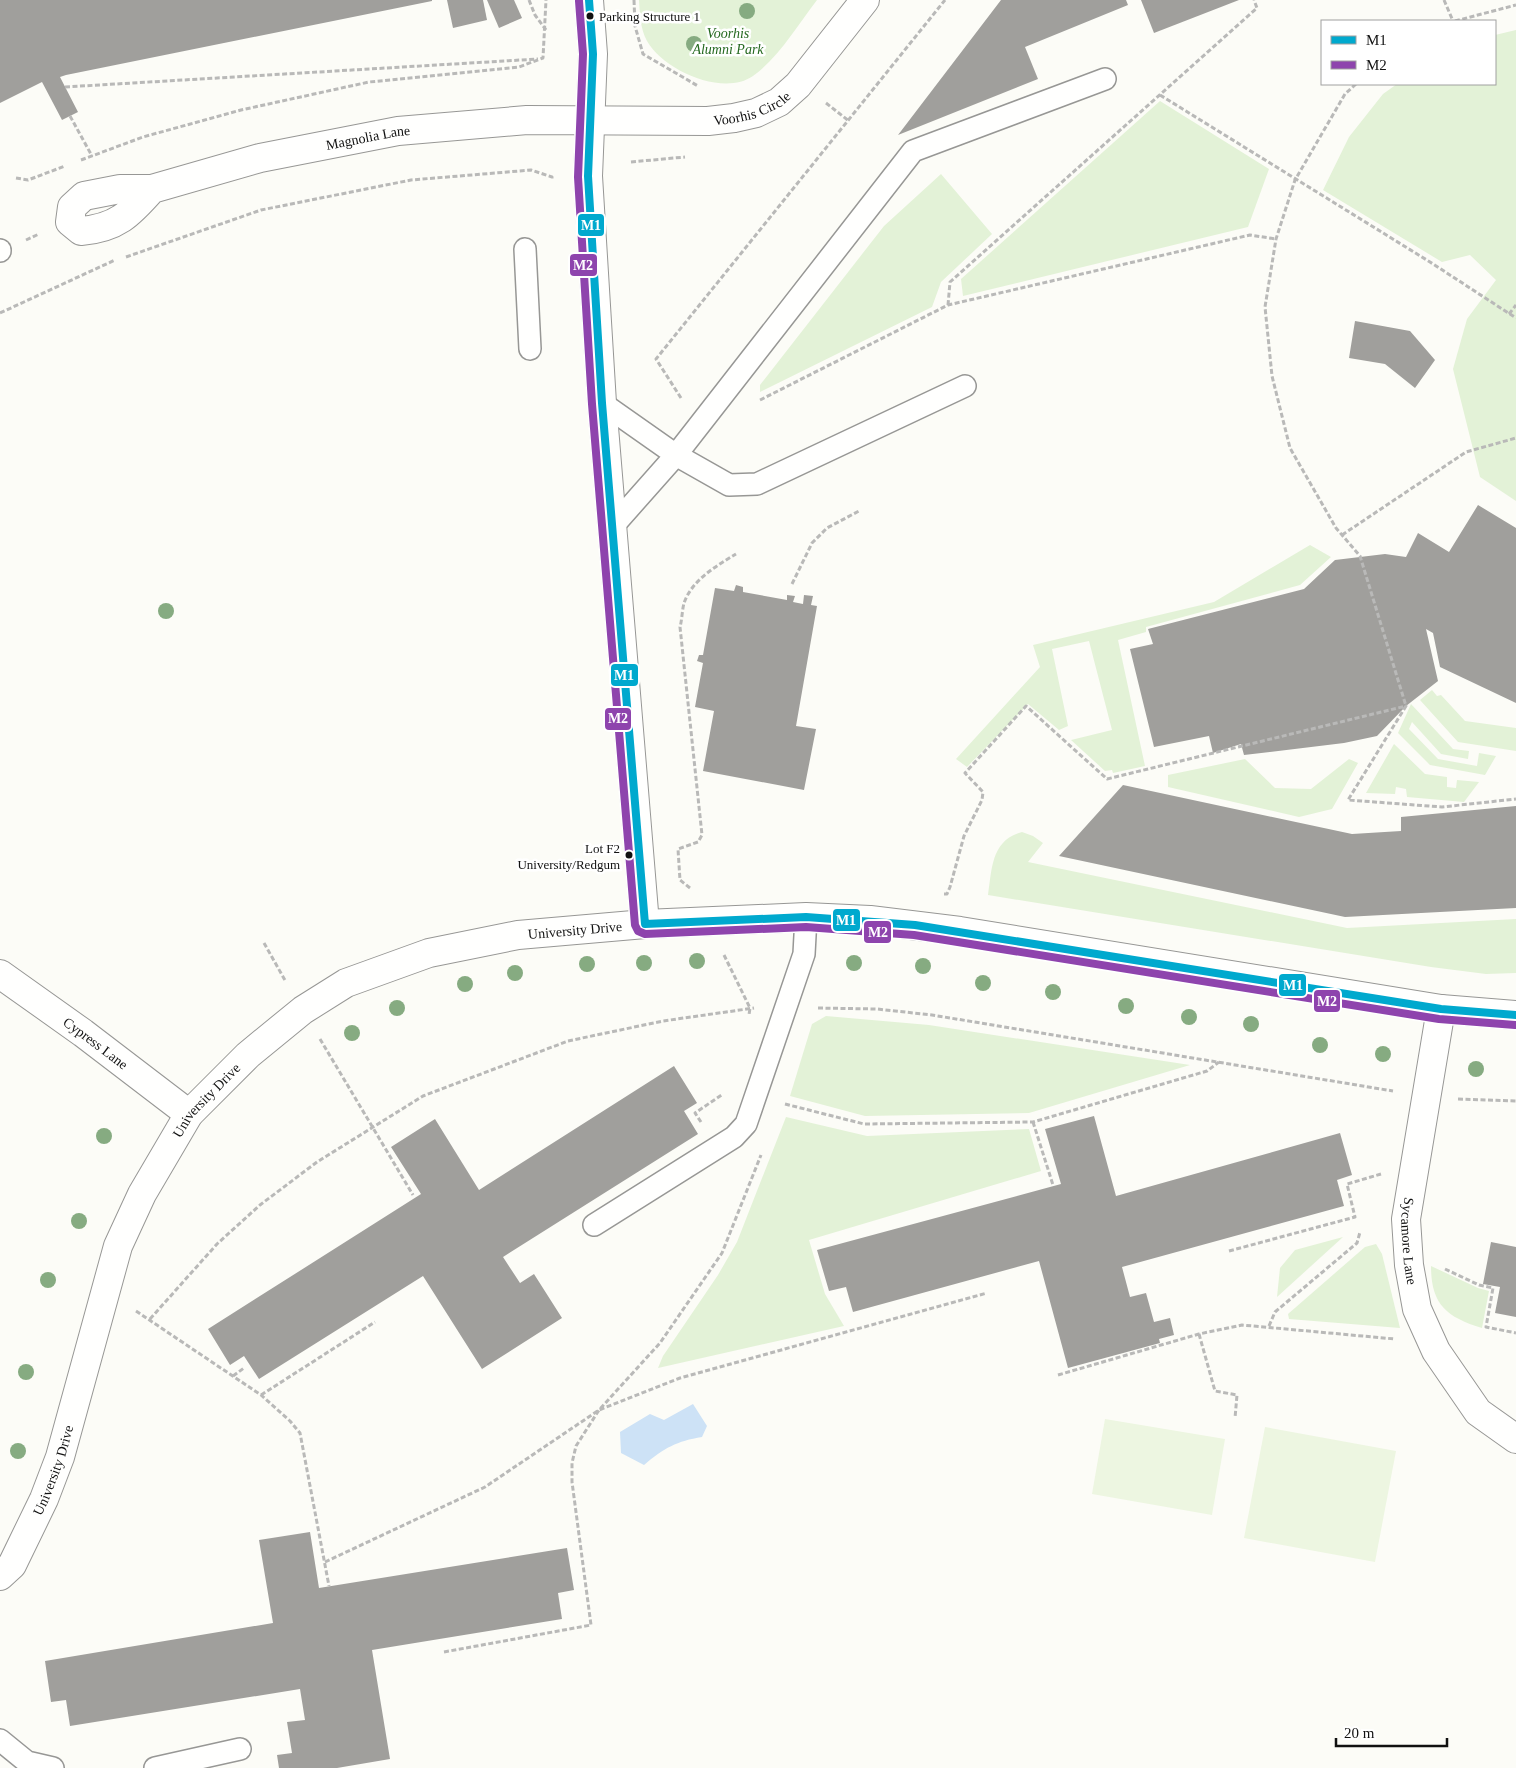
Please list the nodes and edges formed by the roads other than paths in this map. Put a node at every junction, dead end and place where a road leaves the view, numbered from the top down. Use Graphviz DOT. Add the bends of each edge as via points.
graph roads {
  1 [pos="589,0"];
  2 [pos="865,0"];
  3 [pos="1105,79"];
  4 [pos="591,120"];
  5 [pos="70,222"];
  6 [pos="525,249"];
  7 [pos="530,349"];
  8 [pos="966,386"];
  9 [pos="602,403"];
  10 [pos="676,455"];
  11 [pos="614,525"];
  12 [pos="806,917"];
  13 [pos="645,924"];
  14 [pos="0,974"];
  15 [pos="1441,1009"];
  16 [pos="1516,1016"];
  17 [pos="189,1114"];
  18 [pos="594,1225"];
  19 [pos="1516,1439"];
  20 [pos="29,1528"];
  21 [pos="0,1546"];
  22 [pos="0,1576"];
  23 [pos="0,1740"];
  24 [pos="240,1749"];
  25 [pos="53,1768"];
  26 [pos="155,1768"];
  1 -- 4 [label="street" via="593,54"];
  2 -- 4 [label="street, Voorhis Circle" via="798,85 779,102 756,113 708,120"];
  3 -- 10 [label="lane" via="913,151"];
  4 -- 5 [label="street, Magnolia Lane" via="527,120 398,131 260,158 152,188 120,189 84,196 72,207"];
  4 -- 9 [label="street" via="588,176"];
  6 -- 7 [label="lane"];
  8 -- 10 [label="lane" via="757,484 729,485"];
  9 -- 10 [label="lane"];
  9 -- 11 [label="street"];
  10 -- 11 [label="lane"];
  11 -- 13 [label="street"];
  12 -- 13 [label="street, University Drive"];
  12 -- 15 [label="street, University Drive" via="870,920 951,930"];
  12 -- 18 [label="lane" via="804,954 746,1124 716,1149"];
  13 -- 17 [label="street, University Drive" via="509,937 429,953 346,983 303,1010 248,1055"];
  14 -- 17 [label="street, Cypress Lane"];
  15 -- 16 [label="street, University Drive"];
  15 -- 19 [label="street, Sycamore Lane" via="1406,1220 1408,1266 1417,1309 1436,1351 1478,1412"];
  17 -- 20 [label="street, University Drive" via="142,1194 118,1246 60,1457"];
  20 -- 21 [label="street, University Drive"];
  20 -- 22 [label="street, University Drive" via="12,1564"];
  23 -- 25 [label="lane" via="27,1762"];
  24 -- 26 [label="lane"];
}
